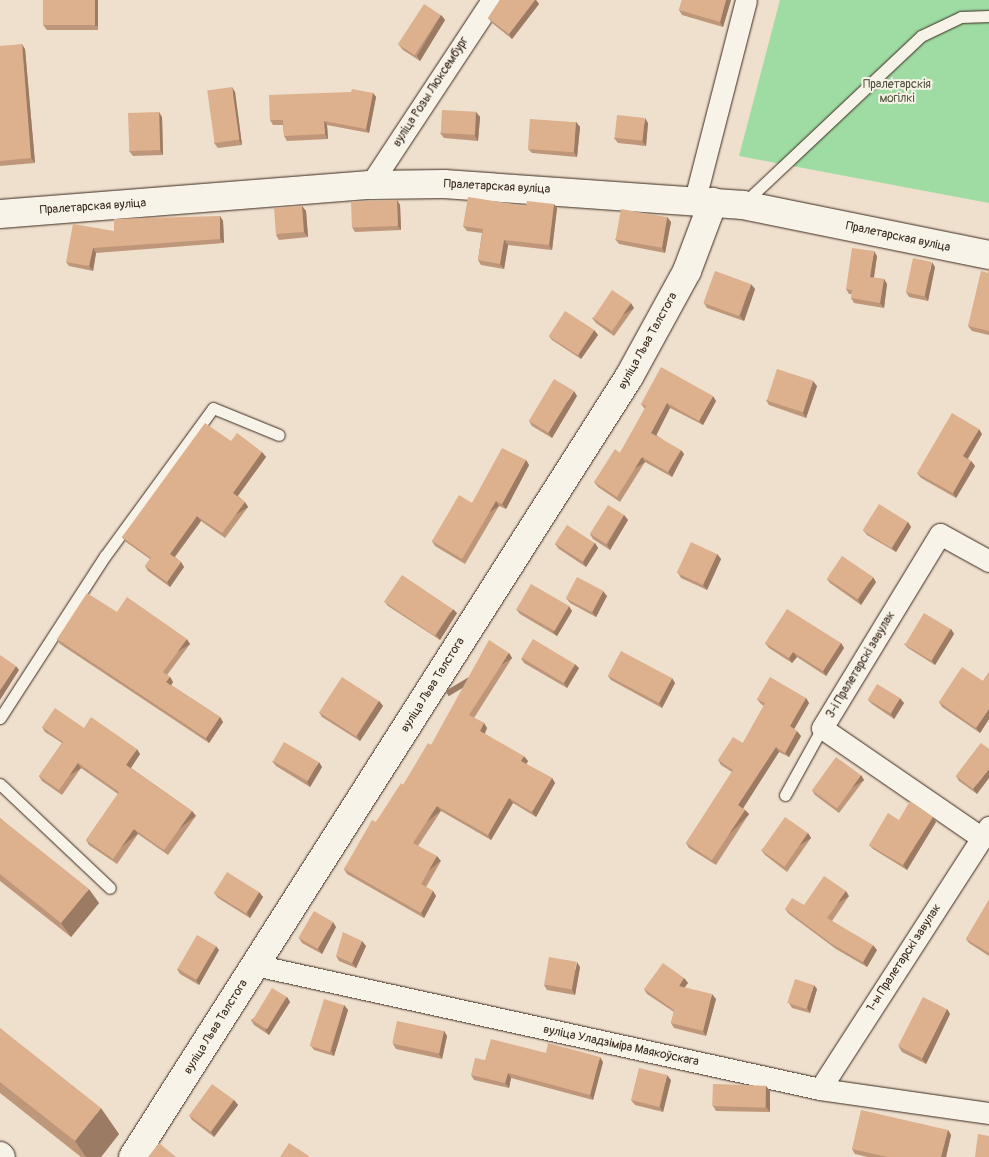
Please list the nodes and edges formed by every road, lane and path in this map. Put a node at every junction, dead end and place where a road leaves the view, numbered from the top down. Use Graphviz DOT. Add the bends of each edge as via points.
graph roads {
  1 [pos="492,0"];
  2 [pos="746,0"];
  3 [pos="989,16"];
  4 [pos="370,185"];
  5 [pos="704,201"];
  6 [pos="743,205"];
  7 [pos="0,214"];
  8 [pos="989,255"];
  9 [pos="279,435"];
  10 [pos="989,560"];
  11 [pos="0,718"];
  12 [pos="822,728"];
  13 [pos="0,784"];
  14 [pos="784,795"];
  15 [pos="985,832"];
  16 [pos="110,888"];
  17 [pos="255,965"];
  18 [pos="820,1090"];
  19 [pos="989,1113"];
  20 [pos="133,1157"];
  1 -- 4 [label="street, вуліца Розы Люксембург"];
  2 -- 5 [label="street, вуліца Льва Талстога"];
  3 -- 6 [label="lane" via="961,17 921,36"];
  4 -- 5 [label="street, Пралетарская вуліца" via="444,184"];
  4 -- 7 [label="street, Пралетарская вуліца"];
  5 -- 6 [label="street, Пралетарская вуліца"];
  5 -- 17 [label="street, вуліца Льва Талстога" via="687,271 629,377"];
  6 -- 8 [label="street, Пралетарская вуліца"];
  9 -- 11 [label="lane" via="213,408 105,556"];
  10 -- 12 [label="street, 3-і Пралетарскі завулак" via="940,534"];
  12 -- 14 [label="lane"];
  12 -- 15 [label="street, 3-і Пралетарскі завулак"];
  13 -- 16 [label="lane"];
  15 -- 18 [label="street, 1-ы Пралетарскі завулак"];
  17 -- 18 [label="street, вуліца Уладзіміра Маякоўскага"];
  17 -- 20 [label="street, вуліца Льва Талстога"];
  18 -- 19 [label="street, вуліца Уладзіміра Маякоўскага"];
}
